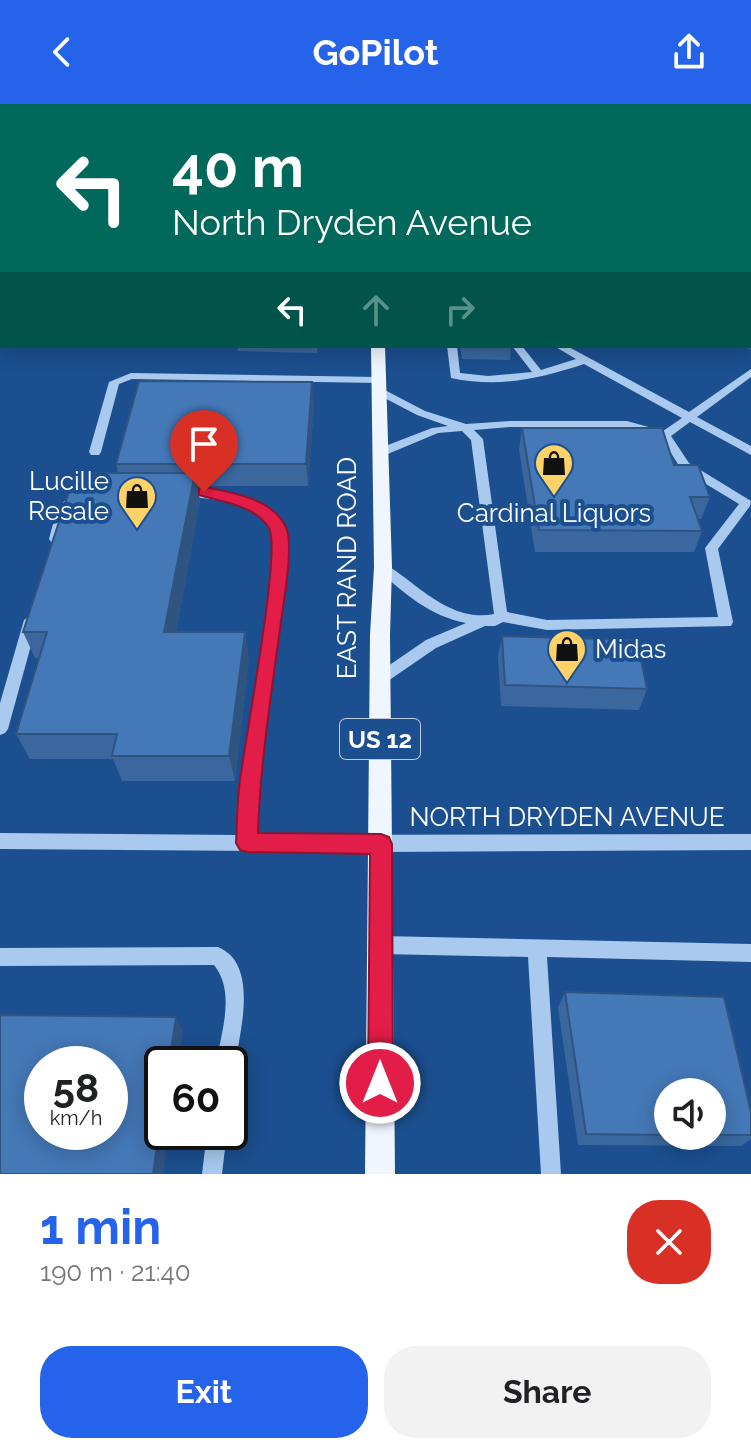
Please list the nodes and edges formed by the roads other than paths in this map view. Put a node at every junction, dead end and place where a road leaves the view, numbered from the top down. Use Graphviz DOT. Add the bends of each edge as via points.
graph roads {
  1 [pos="378,348"];
  2 [pos="452,348"];
  3 [pos="519,348"];
  4 [pos="563,348"];
  5 [pos="584,360"];
  6 [pos="751,372"];
  7 [pos="540,375"];
  8 [pos="378,385"];
  9 [pos="689,417"];
  10 [pos="464,427"];
  11 [pos="665,435"];
  12 [pos="751,451"];
  13 [pos="95,452"];
  14 [pos="379,453"];
  15 [pos="173,492"];
  16 [pos="86,494"];
  17 [pos="50,556"];
  18 [pos="383,567"];
  19 [pos="37,599"];
  20 [pos="501,616"];
  21 [pos="484,621"];
  22 [pos="380,679"];
  23 [pos="0,729"];
  24 [pos="0,841"];
  25 [pos="751,842"];
  26 [pos="247,843"];
  27 [pos="381,844"];
  28 [pos="381,945"];
  29 [pos="537,948"];
  30 [pos="751,953"];
  31 [pos="0,957"];
  32 [pos="228,1046"];
  33 [pos="215,1150"];
  34 [pos="212,1174"];
  35 [pos="380,1174"];
  36 [pos="551,1174"];
  1 -- 8 [label="main road, EAST RAND ROAD / US 12"];
  2 -- 7 [label="street" via="455,376"];
  3 -- 7 [label="street"];
  4 -- 5 [label="street"];
  5 -- 7 [label="street"];
  5 -- 9 [label="street"];
  6 -- 9 [label="street"];
  8 -- 10 [label="street" via="421,413"];
  8 -- 13 [label="street" via="131,376 114,382"];
  8 -- 14 [label="main road, EAST RAND ROAD / US 12"];
  9 -- 11 [label="street"];
  9 -- 12 [label="street"];
  10 -- 11 [label="street" via="627,424"];
  10 -- 14 [label="street" via="436,430"];
  10 -- 20 [label="street" via="477,439"];
  11 -- 20 [label="street" via="685,466 746,503 711,548 726,622 547,625"];
  14 -- 18 [label="main road, EAST RAND ROAD / US 12"];
  15 -- 26 [label="street" via="239,499 268,515 279,531 279,578 249,789"];
  16 -- 17 [label="street" via="77,495 62,512"];
  18 -- 21 [label="street" via="441,611"];
  18 -- 22 [label="main road, EAST RAND ROAD / US 12"];
  19 -- 23 [label="street"];
  20 -- 21 [label="street"];
  21 -- 22 [label="street" via="431,644"];
  22 -- 27 [label="main road, EAST RAND ROAD / US 12"];
  24 -- 26 [label="street, NORTH DRYDEN AVENUE"];
  25 -- 27 [label="street, NORTH DRYDEN AVENUE"];
  26 -- 27 [label="street, NORTH DRYDEN AVENUE"];
  27 -- 28 [label="main road, EAST RAND ROAD / US 12"];
  28 -- 29 [label="street"];
  28 -- 35 [label="main road, EAST RAND ROAD / US 12"];
  29 -- 30 [label="street"];
  29 -- 36 [label="street"];
  31 -- 32 [label="street" via="218,956 233,973 236,987"];
  33 -- 34 [label="street"];
}
